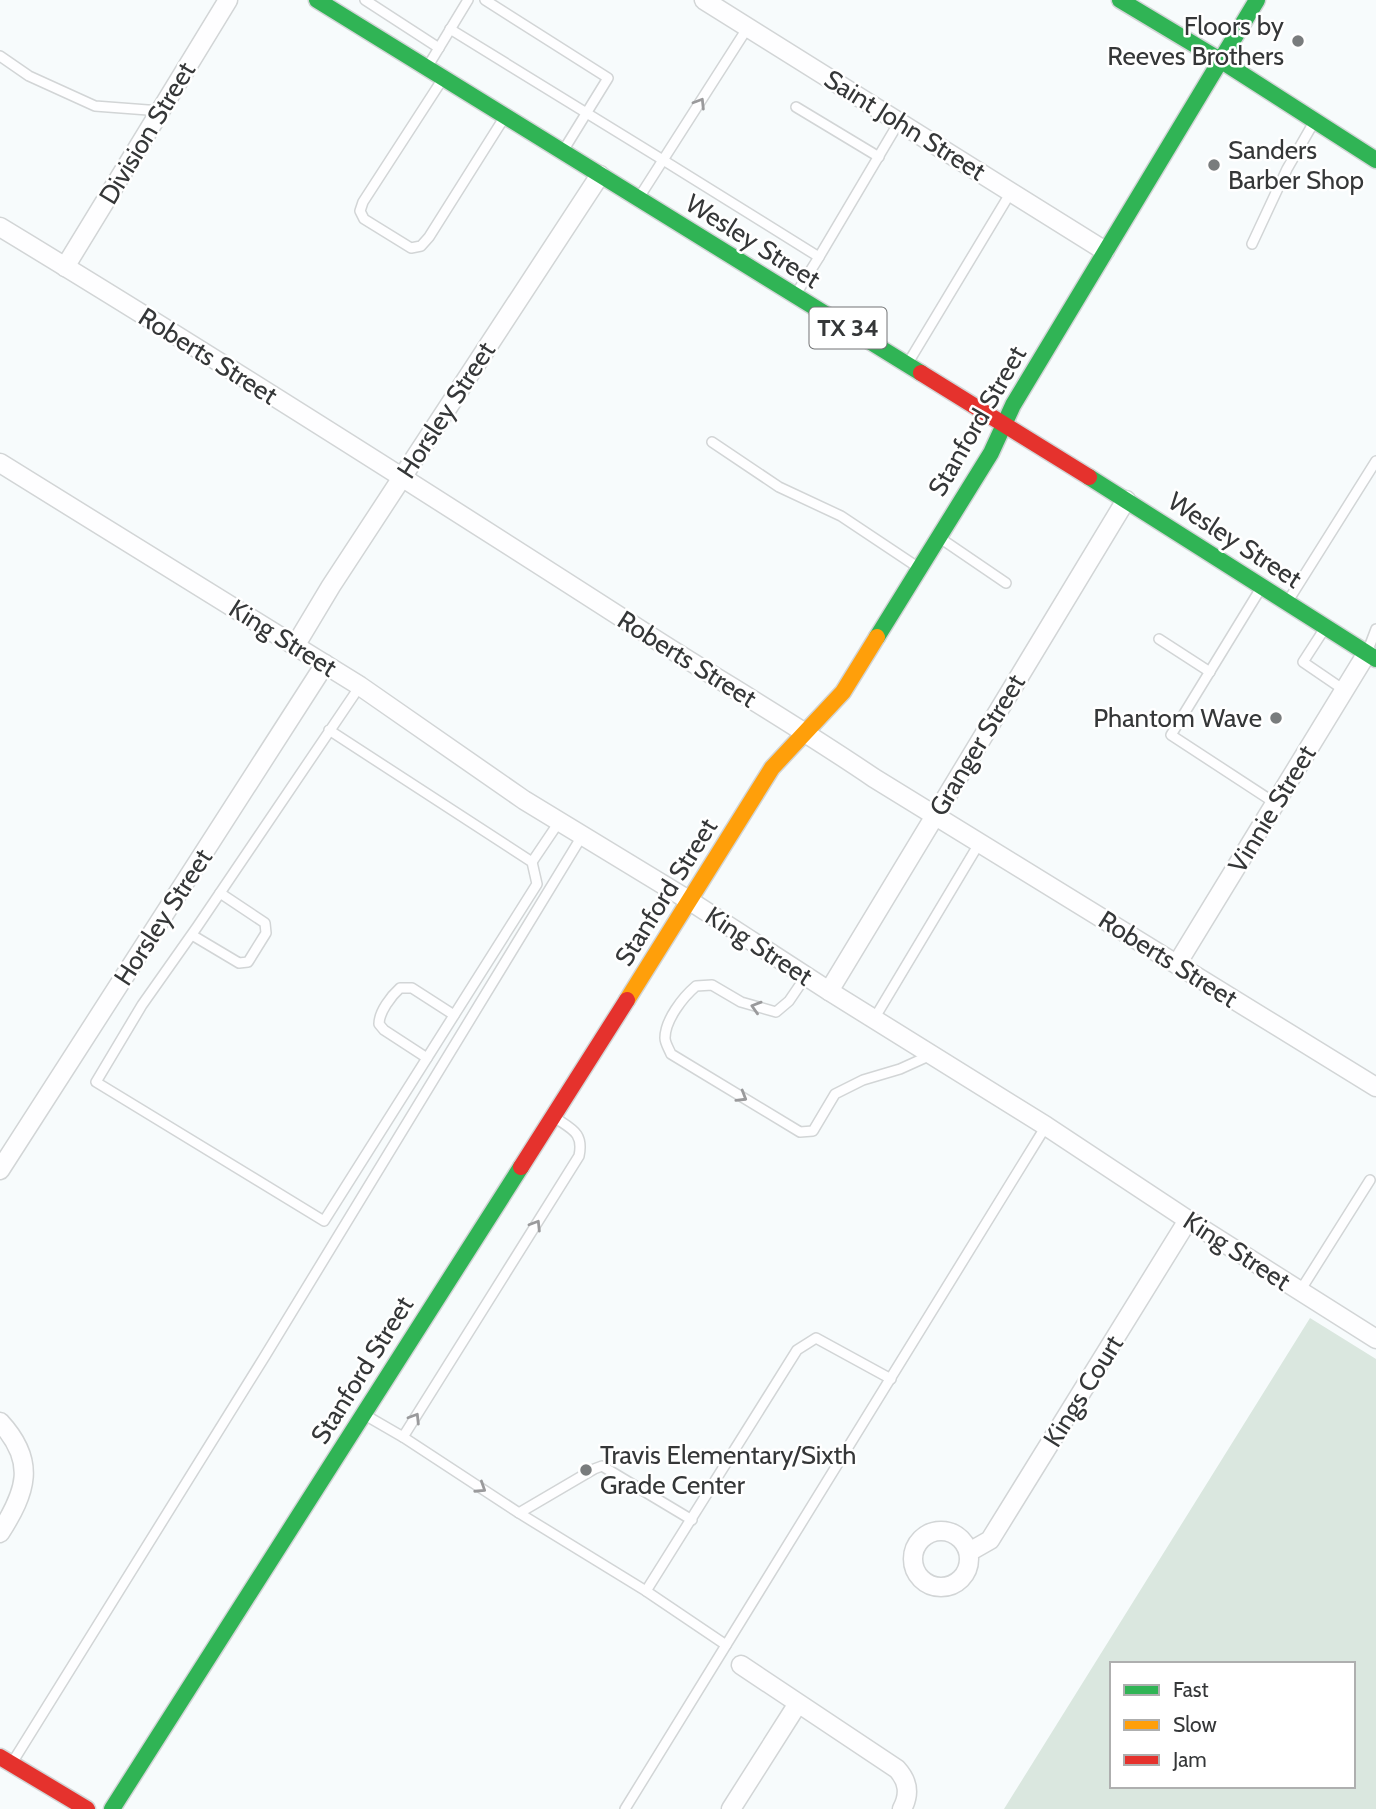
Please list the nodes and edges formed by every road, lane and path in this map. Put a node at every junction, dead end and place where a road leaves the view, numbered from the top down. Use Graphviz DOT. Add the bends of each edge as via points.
graph roads {
  1 [pos="228,0"];
  2 [pos="317,0"];
  3 [pos="365,0"];
  4 [pos="468,0"];
  5 [pos="485,0"];
  6 [pos="704,0"];
  7 [pos="1120,0"];
  8 [pos="1257,0"];
  9 [pos="748,27"];
  10 [pos="450,29"];
  11 [pos="439,48"];
  12 [pos="0,56"];
  13 [pos="1220,60"];
  14 [pos="427,68"];
  15 [pos="444,78"];
  16 [pos="796,107"];
  17 [pos="160,111"];
  18 [pos="586,115"];
  19 [pos="505,116"];
  20 [pos="1315,121"];
  21 [pos="900,122"];
  22 [pos="562,152"];
  23 [pos="879,157"];
  24 [pos="663,160"];
  25 [pos="1376,160"];
  26 [pos="600,175"];
  27 [pos="1011,192"];
  28 [pos="639,199"];
  29 [pos="0,227"];
  30 [pos="1252,244"];
  31 [pos="1105,251"];
  32 [pos="819,257"];
  33 [pos="65,267"];
  34 [pos="795,296"];
  35 [pos="907,365"];
  36 [pos="1003,425"];
  37 [pos="712,442"];
  38 [pos="1376,461"];
  39 [pos="0,463"];
  40 [pos="402,476"];
  41 [pos="1126,500"];
  42 [pos="939,537"];
  43 [pos="919,568"];
  44 [pos="1006,583"];
  45 [pos="1262,586"];
  46 [pos="1287,602"];
  47 [pos="1325,627"];
  48 [pos="1376,629"];
  49 [pos="1159,639"];
  50 [pos="295,646"];
  51 [pos="1371,656"];
  52 [pos="325,664"];
  53 [pos="1210,672"];
  54 [pos="359,685"];
  55 [pos="1345,690"];
  56 [pos="329,730"];
  57 [pos="806,732"];
  58 [pos="1275,803"];
  59 [pos="935,815"];
  60 [pos="559,822"];
  61 [pos="582,836"];
  62 [pos="980,842"];
  63 [pos="532,862"];
  64 [pos="220,893"];
  65 [pos="690,901"];
  66 [pos="191,935"];
  67 [pos="1177,964"];
  68 [pos="806,976"];
  69 [pos="829,991"];
  70 [pos="454,1015"];
  71 [pos="874,1019"];
  72 [pos="931,1055"];
  73 [pos="427,1058"];
  74 [pos="1376,1087"];
  75 [pos="553,1116"];
  76 [pos="1046,1126"];
  77 [pos="0,1170"];
  78 [pos="1370,1180"];
  79 [pos="1188,1220"];
  80 [pos="1300,1291"];
  81 [pos="1376,1339"];
  82 [pos="891,1379"];
  83 [pos="364,1414"];
  84 [pos="0,1422"];
  85 [pos="403,1437"];
  86 [pos="519,1513"];
  87 [pos="692,1520"];
  88 [pos="0,1533"];
  89 [pos="969,1552"];
  90 [pos="646,1591"];
  91 [pos="726,1645"];
  92 [pos="741,1665"];
  93 [pos="797,1704"];
  94 [pos="6,1761"];
  95 [pos="86,1809"];
  96 [pos="112,1809"];
  97 [pos="625,1809"];
  98 [pos="731,1809"];
  99 [pos="902,1809"];
  1 -- 17 [label="street, Division Street"];
  2 -- 14 [label="street, Wesley Street / TX 34"];
  3 -- 11 [label="lane"];
  4 -- 10 [label="lane"];
  5 -- 18 [label="lane" via="608,78"];
  6 -- 9 [label="street, Saint John Street"];
  7 -- 13 [label="street"];
  8 -- 13 [label="street, Stanford Street"];
  9 -- 21 [label="street, Saint John Street"];
  24 -- 9 [label="lane, one-way"];
  10 -- 11 [label="lane"];
  10 -- 18 [label="lane"];
  11 -- 14 [label="lane"];
  12 -- 17 [label="lane" via="29,76 95,106"];
  13 -- 20 [label="street"];
  13 -- 31 [label="street, Stanford Street"];
  14 -- 15 [label="street, Wesley Street / TX 34"];
  15 -- 19 [label="street, Wesley Street / TX 34"];
  15 -- 19 [label="lane" via="363,202 360,211 364,219 411,248 421,246"];
  16 -- 23 [label="lane"];
  17 -- 33 [label="street, Division Street"];
  18 -- 22 [label="lane"];
  18 -- 24 [label="lane"];
  19 -- 22 [label="street, Wesley Street / TX 34"];
  20 -- 25 [label="street"];
  20 -- 30 [label="lane"];
  21 -- 23 [label="lane"];
  21 -- 27 [label="street, Saint John Street"];
  22 -- 26 [label="street, Wesley Street / TX 34"];
  23 -- 32 [label="lane"];
  24 -- 28 [label="lane"];
  24 -- 32 [label="lane"];
  26 -- 28 [label="street, Wesley Street / TX 34"];
  26 -- 40 [label="street, Horsley Street"];
  27 -- 31 [label="street, Saint John Street"];
  27 -- 35 [label="lane"];
  28 -- 34 [label="street, Wesley Street / TX 34"];
  29 -- 33 [label="street, Roberts Street"];
  31 -- 36 [label="street, Stanford Street"];
  32 -- 34 [label="lane"];
  33 -- 40 [label="street, Roberts Street"];
  34 -- 35 [label="street, Wesley Street / TX 34"];
  35 -- 36 [label="street, Wesley Street / TX 34"];
  36 -- 41 [label="street, Wesley Street / TX 34"];
  36 -- 42 [label="street, Stanford Street"];
  37 -- 43 [label="lane" via="779,488 841,516"];
  38 -- 46 [label="lane"];
  39 -- 50 [label="street, King Street"];
  40 -- 50 [label="street, Horsley Street"];
  40 -- 57 [label="street, Roberts Street"];
  41 -- 45 [label="street, Wesley Street / TX 34"];
  41 -- 59 [label="street, Granger Street"];
  42 -- 43 [label="street, Stanford Street"];
  42 -- 44 [label="lane"];
  43 -- 57 [label="street, Stanford Street" via="843,692"];
  45 -- 46 [label="street, Wesley Street / TX 34"];
  45 -- 53 [label="lane"];
  46 -- 47 [label="street, Wesley Street / TX 34"];
  47 -- 51 [label="street, Wesley Street / TX 34"];
  47 -- 55 [label="lane" via="1303,662"];
  48 -- 51 [label="lane"];
  49 -- 53 [label="lane"];
  50 -- 52 [label="street, King Street"];
  51 -- 55 [label="street, Vinnie Street"];
  52 -- 54 [label="street, King Street"];
  52 -- 77 [label="street, Horsley Street"];
  53 -- 58 [label="lane" via="1171,735"];
  54 -- 56 [label="lane"];
  54 -- 60 [label="street, King Street"];
  55 -- 58 [label="street, Vinnie Street"];
  56 -- 63 [label="lane"];
  56 -- 64 [label="lane"];
  57 -- 59 [label="street, Roberts Street"];
  57 -- 65 [label="street, Stanford Street" via="772,768"];
  58 -- 67 [label="street, Vinnie Street"];
  59 -- 62 [label="street, Roberts Street"];
  59 -- 69 [label="street, Granger Street"];
  60 -- 61 [label="street, King Street"];
  60 -- 63 [label="lane"];
  61 -- 65 [label="street, King Street"];
  61 -- 94 [label="lane" via="272,1344"];
  62 -- 67 [label="street, Roberts Street"];
  62 -- 71 [label="lane"];
  63 -- 70 [label="lane" via="537,884"];
  64 -- 66 [label="lane"];
  64 -- 66 [label="lane" via="265,923 266,933 248,962 239,963"];
  65 -- 68 [label="street, King Street"];
  65 -- 75 [label="street, Stanford Street"];
  66 -- 73 [label="lane" via="96,1082 324,1221"];
  67 -- 74 [label="street, Roberts Street"];
  68 -- 69 [label="street, King Street"];
  68 -- 72 [label="lane, one-way" via="776,1012 741,1002 712,985 696,986 668,1024 665,1040 671,1054 800,1132 813,1131 835,1094"];
  69 -- 71 [label="street, King Street"];
  70 -- 73 [label="lane"];
  70 -- 73 [label="lane" via="412,988 394,993 379,1024"];
  71 -- 72 [label="street, King Street"];
  72 -- 76 [label="street, King Street"];
  75 -- 83 [label="street, Stanford Street"];
  85 -- 75 [label="lane, one-way" via="579,1156 579,1136"];
  76 -- 79 [label="street, King Street"];
  76 -- 82 [label="lane"];
  78 -- 80 [label="lane"];
  79 -- 80 [label="street, King Street"];
  79 -- 89 [label="street, Kings Court" via="990,1540"];
  80 -- 81 [label="street, King Street"];
  82 -- 87 [label="lane" via="816,1338 797,1350"];
  82 -- 91 [label="lane"];
  83 -- 85 [label="lane"];
  83 -- 96 [label="street, Stanford Street"];
  84 -- 88 [label="street" via="21,1451 24,1468 23,1489"];
  85 -- 86 [label="lane, one-way"];
  86 -- 87 [label="lane" via="602,1466"];
  86 -- 90 [label="lane"];
  87 -- 90 [label="lane"];
  90 -- 91 [label="lane"];
  91 -- 97 [label="lane"];
  92 -- 93 [label="street"];
  93 -- 98 [label="street"];
  93 -- 99 [label="street" via="897,1769 907,1788"];
  94 -- 95 [label="street"];
}
